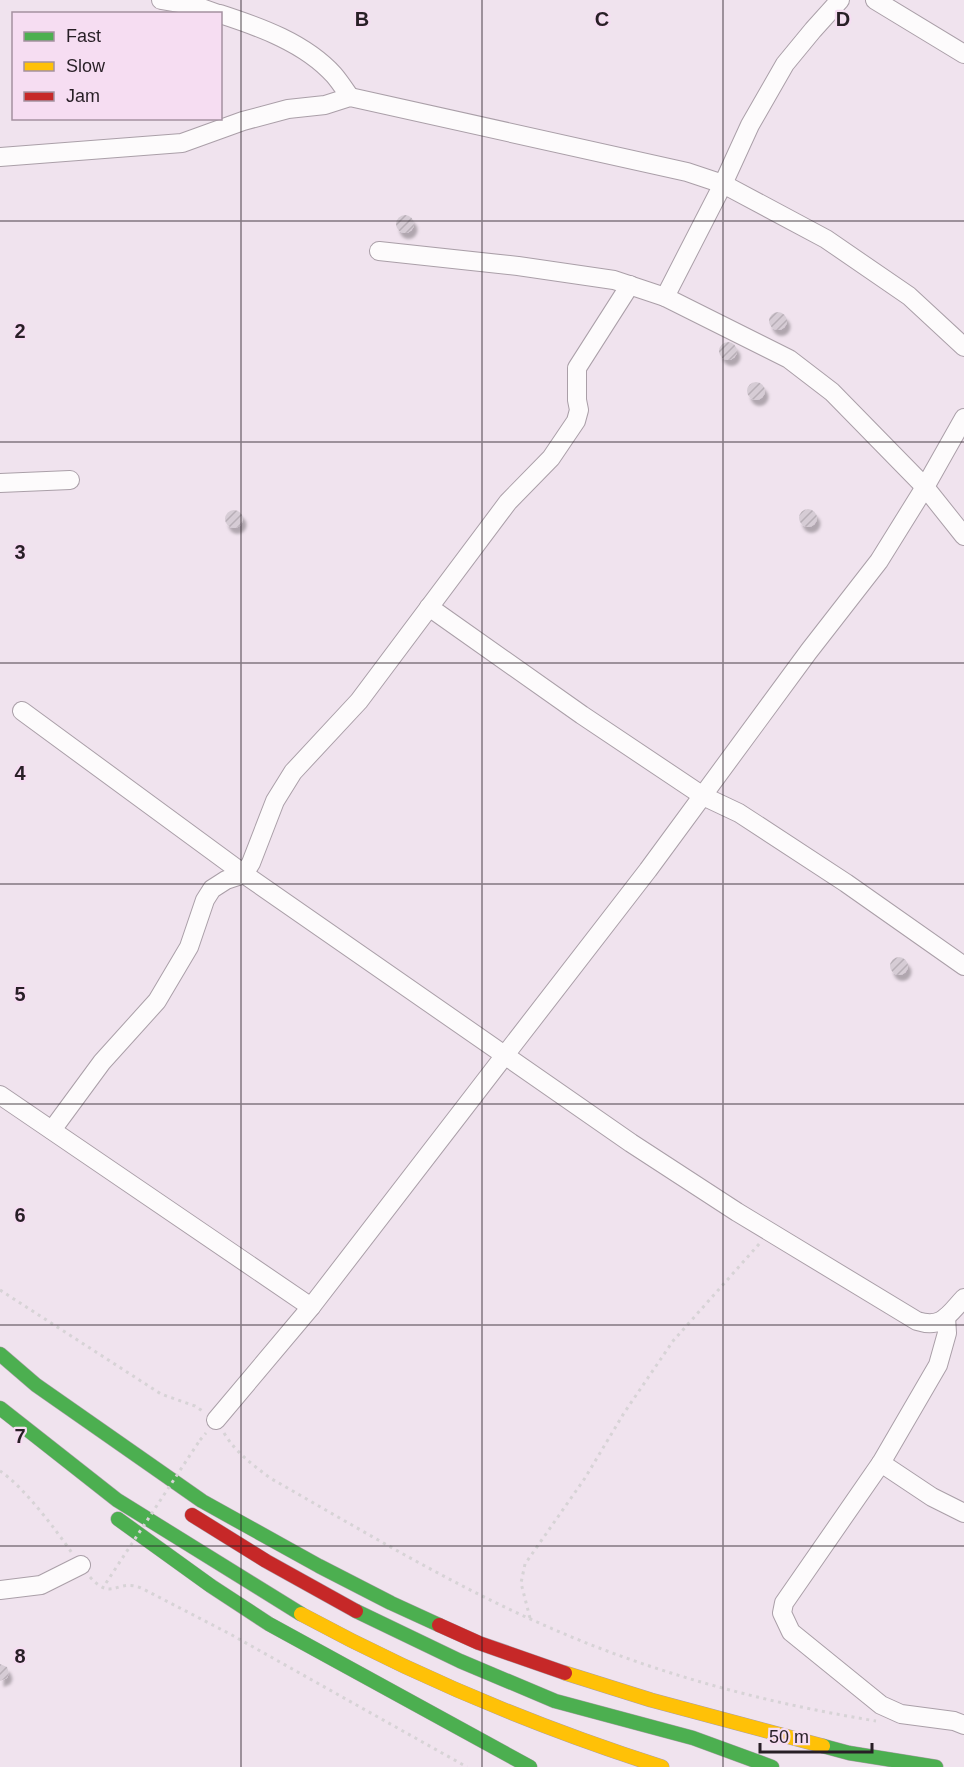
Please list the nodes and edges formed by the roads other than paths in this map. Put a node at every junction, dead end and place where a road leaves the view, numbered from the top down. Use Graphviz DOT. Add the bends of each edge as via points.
graph roads {
  1 [pos="161,0"];
  2 [pos="840,0"];
  3 [pos="875,0"];
  4 [pos="196,7"];
  5 [pos="212,12"];
  6 [pos="222,15"];
  7 [pos="964,54"];
  8 [pos="350,97"];
  9 [pos="209,126"];
  10 [pos="0,157"];
  11 [pos="723,184"];
  12 [pos="379,252"];
  13 [pos="630,285"];
  14 [pos="665,297"];
  15 [pos="964,347"];
  16 [pos="964,418"];
  17 [pos="70,480"];
  18 [pos="0,483"];
  19 [pos="925,487"];
  20 [pos="964,536"];
  21 [pos="429,607"];
  22 [pos="22,711"];
  23 [pos="702,795"];
  24 [pos="244,874"];
  25 [pos="964,966"];
  26 [pos="505,1055"];
  27 [pos="0,1095"];
  28 [pos="52,1130"];
  29 [pos="964,1299"];
  30 [pos="311,1307"];
  31 [pos="946,1317"];
  32 [pos="0,1354"];
  33 [pos="0,1369"];
  34 [pos="0,1408"];
  35 [pos="216,1420"];
  36 [pos="0,1424"];
  37 [pos="69,1425"];
  38 [pos="881,1463"];
  39 [pos="48,1464"];
  40 [pos="180,1506"];
  41 [pos="108,1512"];
  42 [pos="964,1513"];
  43 [pos="81,1565"];
  44 [pos="0,1590"];
  45 [pos="964,1725"];
  46 [pos="530,1767"];
  47 [pos="662,1767"];
  48 [pos="772,1767"];
  49 [pos="936,1767"];
  1 -- 4 [label="street"];
  2 -- 11 [label="street" via="785,64 750,124"];
  3 -- 7 [label="street"];
  4 -- 5 [label="street"];
  6 -- 8 [label="street" via="302,49 333,74"];
  8 -- 9 [label="street"];
  8 -- 11 [label="street" via="687,172"];
  9 -- 10 [label="street" via="182,143"];
  11 -- 14 [label="street"];
  11 -- 15 [label="street" via="826,239 909,296"];
  12 -- 13 [label="street" via="518,266"];
  13 -- 14 [label="street"];
  13 -- 21 [label="street" via="577,369 576,422 551,458 508,502"];
  14 -- 19 [label="street" via="789,359 832,393"];
  16 -- 19 [label="street"];
  17 -- 18 [label="street"];
  19 -- 20 [label="street"];
  19 -- 23 [label="street" via="879,561"];
  21 -- 23 [label="street"];
  21 -- 24 [label="street" via="359,701 293,772 275,801"];
  22 -- 24 [label="street"];
  23 -- 25 [label="street" via="739,813"];
  23 -- 26 [label="street"];
  24 -- 26 [label="street"];
  24 -- 28 [label="street" via="212,889 189,947 162,992 102,1062"];
  26 -- 30 [label="street"];
  26 -- 31 [label="street" via="631,1143 917,1321 930,1325"];
  27 -- 28 [label="street"];
  28 -- 30 [label="street"];
  29 -- 31 [label="street"];
  30 -- 35 [label="street"];
  31 -- 38 [label="street" via="947,1333 938,1365"];
  32 -- 49 [label="main road" via="36,1385 202,1501 329,1571 479,1643 560,1672 759,1730 849,1753"];
  33 -- 37 [label="main road"];
  34 -- 47 [label="main road" via="117,1500 347,1639 474,1699"];
  36 -- 39 [label="main road"];
  38 -- 42 [label="street"];
  38 -- 45 [label="street" via="817,1553 782,1612 791,1632 881,1705 901,1714"];
  40 -- 48 [label="main road" via="266,1561 357,1612 460,1661 555,1701 693,1738"];
  41 -- 46 [label="main road" via="269,1624"];
  43 -- 44 [label="street" via="41,1585"];
}
